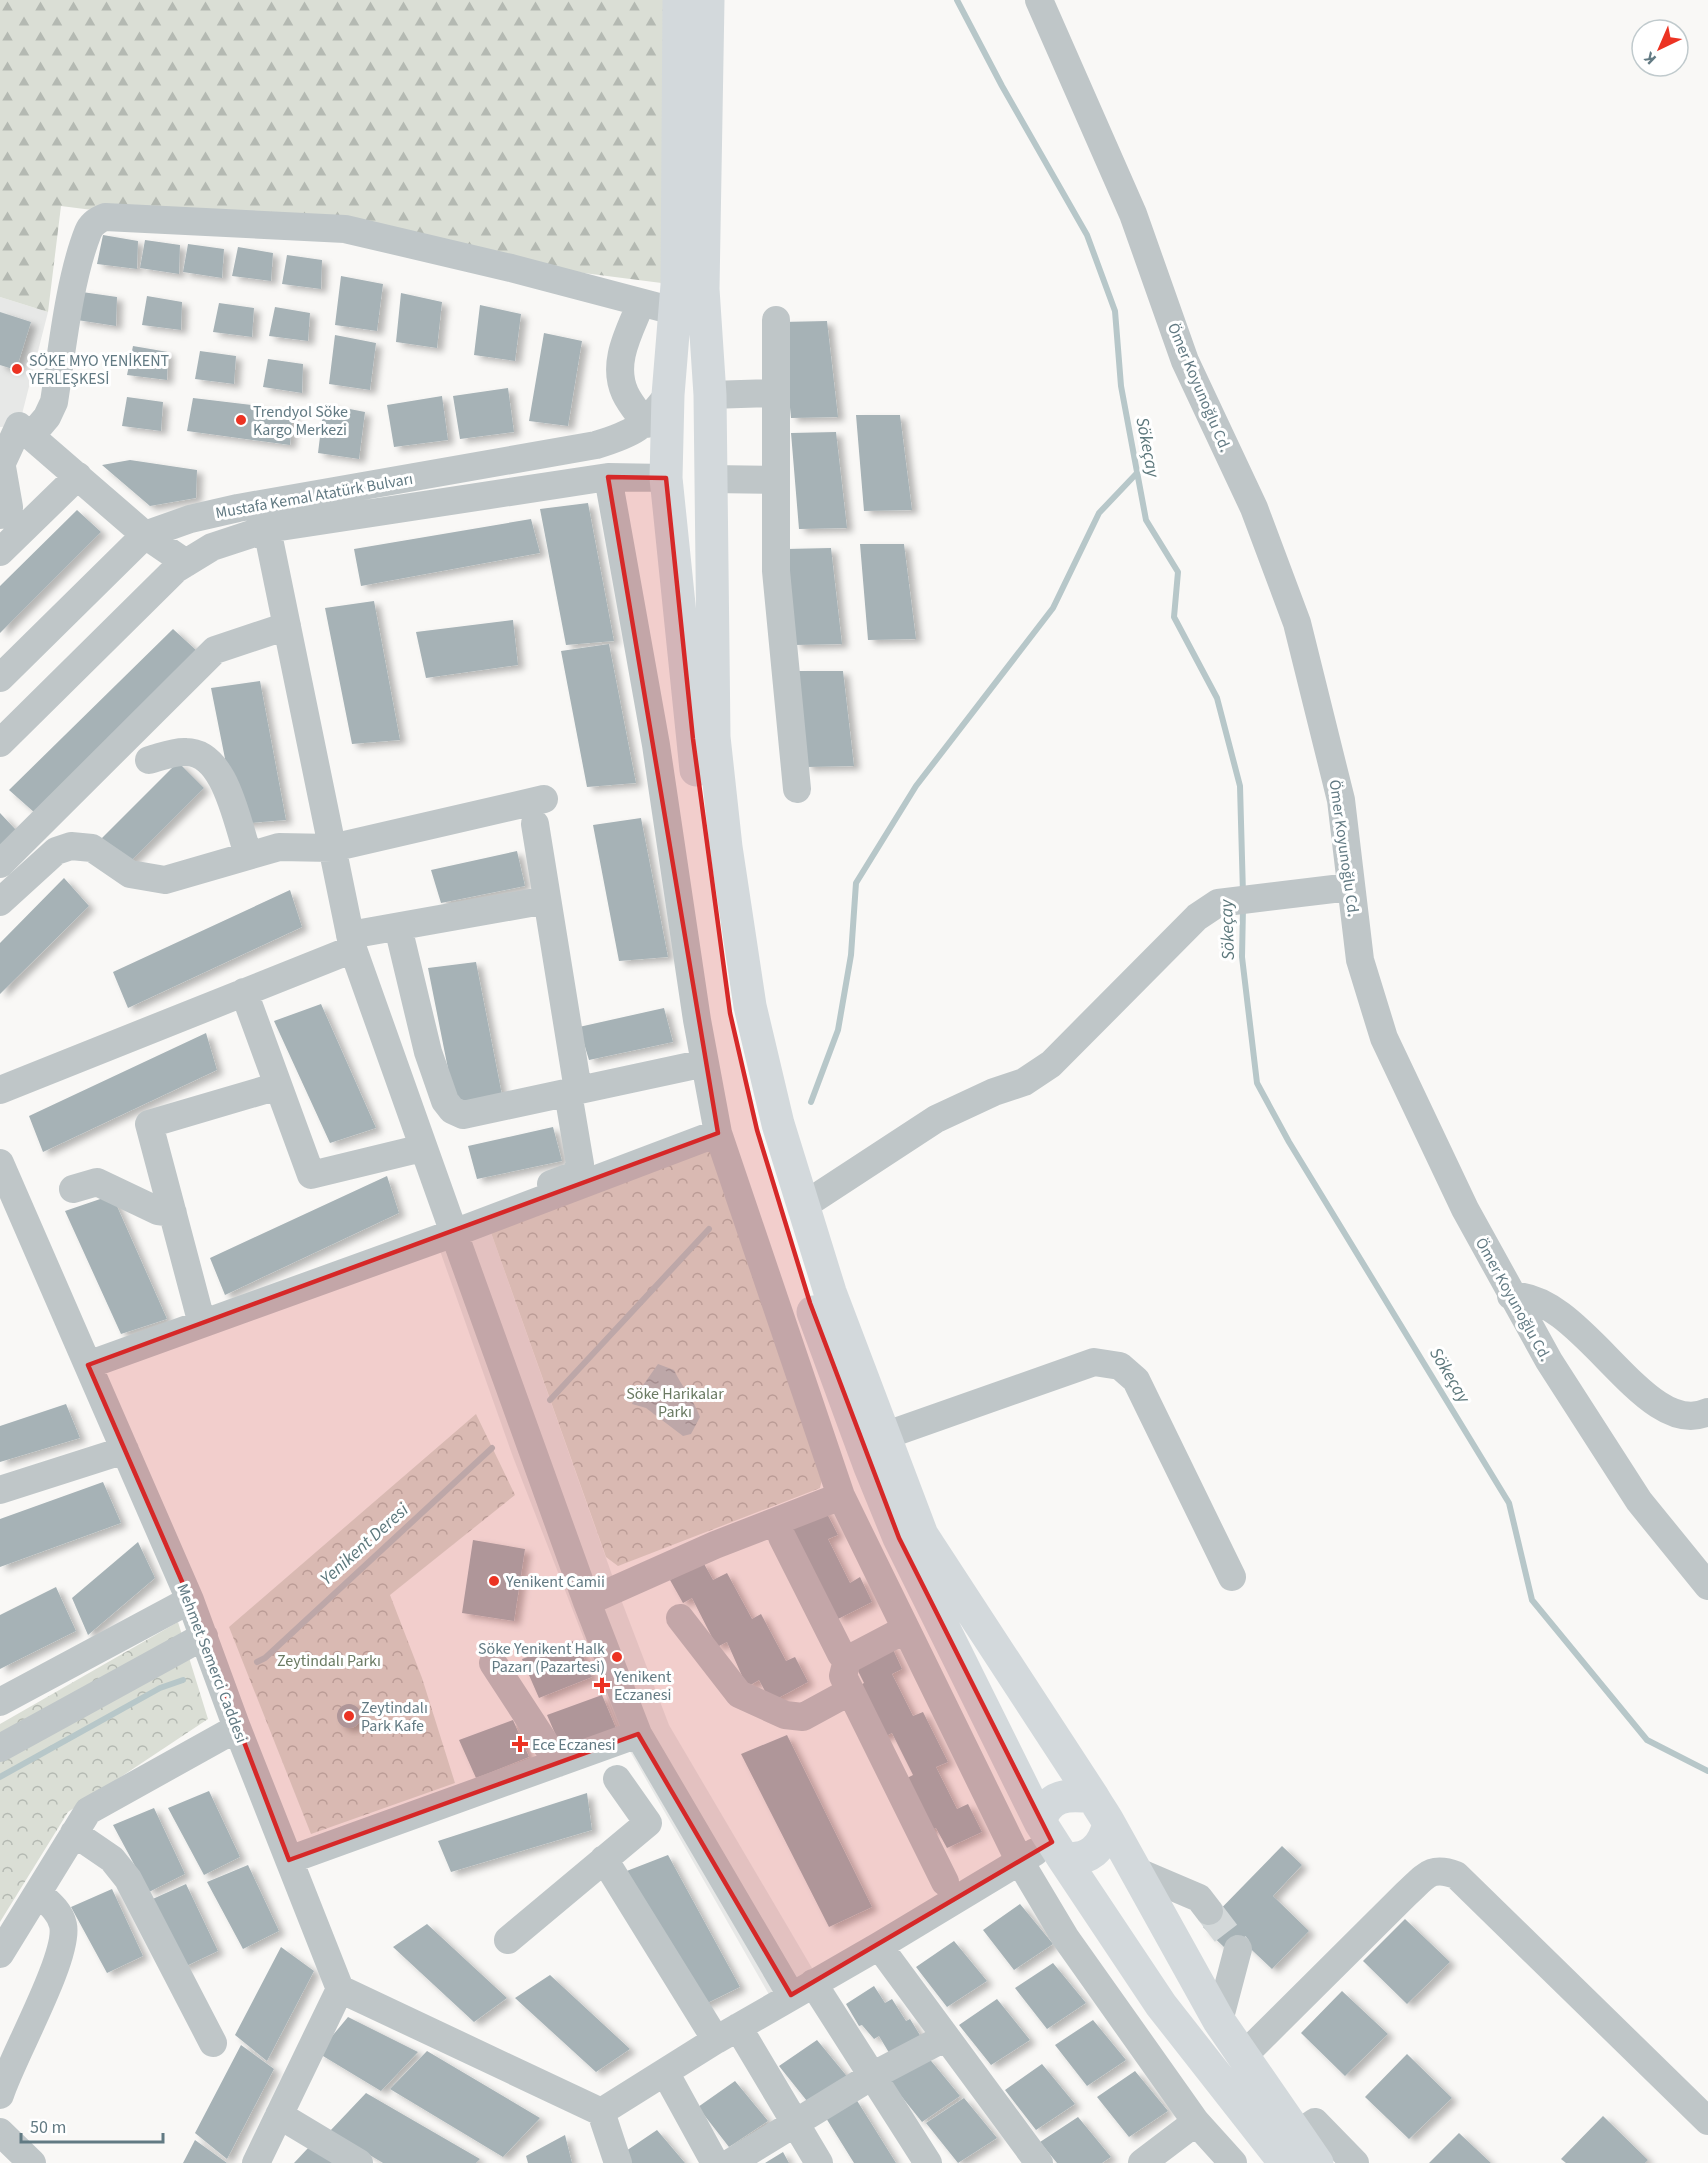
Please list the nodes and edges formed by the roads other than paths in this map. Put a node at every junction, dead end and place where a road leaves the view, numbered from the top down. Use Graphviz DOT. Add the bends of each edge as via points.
graph roads {
  1 [pos="679,0"];
  2 [pos="708,0"];
  3 [pos="1039,0"];
  4 [pos="641,303"];
  5 [pos="675,311"];
  6 [pos="776,320"];
  7 [pos="775,393"];
  8 [pos="668,395"];
  9 [pos="710,395"];
  10 [pos="646,424"];
  11 [pos="17,430"];
  12 [pos="1,467"];
  13 [pos="78,476"];
  14 [pos="608,477"];
  15 [pos="666,478"];
  16 [pos="711,479"];
  17 [pos="776,480"];
  18 [pos="0,515"];
  19 [pos="267,529"];
  20 [pos="145,535"];
  21 [pos="0,552"];
  22 [pos="186,563"];
  23 [pos="287,626"];
  24 [pos="0,678"];
  25 [pos="0,743"];
  26 [pos="149,760"];
  27 [pos="797,789"];
  28 [pos="332,848"];
  29 [pos="248,854"];
  30 [pos="0,864"];
  31 [pos="1350,887"];
  32 [pos="547,900"];
  33 [pos="0,902"];
  34 [pos="398,927"];
  35 [pos="352,942"];
  36 [pos="244,992"];
  37 [pos="705,1063"];
  38 [pos="278,1086"];
  39 [pos="0,1090"];
  40 [pos="573,1091"];
  41 [pos="718,1133"];
  42 [pos="410,1151"];
  43 [pos="0,1163"];
  44 [pos="73,1189"];
  45 [pos="510,1198"];
  46 [pos="8,1201"];
  47 [pos="803,1206"];
  48 [pos="172,1213"];
  49 [pos="454,1233"];
  50 [pos="1511,1296"];
  51 [pos="202,1324"];
  52 [pos="88,1365"];
  53 [pos="1708,1412"];
  54 [pos="884,1436"];
  55 [pos="125,1450"];
  56 [pos="0,1490"];
  57 [pos="841,1496"];
  58 [pos="782,1537"];
  59 [pos="1232,1577"];
  60 [pos="1708,1586"];
  61 [pos="190,1600"];
  62 [pos="587,1602"];
  63 [pos="680,1618"];
  64 [pos="906,1629"];
  65 [pos="204,1636"];
  66 [pos="847,1660"];
  67 [pos="493,1663"];
  68 [pos="849,1692"];
  69 [pos="0,1702"];
  70 [pos="237,1728"];
  71 [pos="638,1734"];
  72 [pos="0,1748"];
  73 [pos="558,1763"];
  74 [pos="617,1779"];
  75 [pos="1101,1810"];
  76 [pos="74,1833"];
  77 [pos="1052,1841"];
  78 [pos="604,1859"];
  79 [pos="289,1860"];
  80 [pos="1019,1860"];
  81 [pos="1138,1872"];
  82 [pos="945,1882"];
  83 [pos="38,1893"];
  84 [pos="1209,1911"];
  85 [pos="508,1940"];
  86 [pos="879,1946"];
  87 [pos="1239,1949"];
  88 [pos="0,1954"];
  89 [pos="340,1989"];
  90 [pos="802,1989"];
  91 [pos="1218,2021"];
  92 [pos="727,2033"];
  93 [pos="946,2037"];
  94 [pos="213,2043"];
  95 [pos="1242,2057"];
  96 [pos="665,2072"];
  97 [pos="872,2076"];
  98 [pos="0,2095"];
  99 [pos="601,2112"];
  100 [pos="279,2115"];
  101 [pos="1196,2121"];
  102 [pos="1708,2121"];
  103 [pos="795,2124"];
  104 [pos="0,2132"];
  105 [pos="1290,2149"];
  106 [pos="32,2163"];
  107 [pos="256,2163"];
  108 [pos="359,2163"];
  109 [pos="618,2163"];
  110 [pos="715,2163"];
  111 [pos="730,2163"];
  112 [pos="819,2163"];
  113 [pos="928,2163"];
  114 [pos="1039,2163"];
  115 [pos="1142,2163"];
  116 [pos="1233,2163"];
  117 [pos="1317,2163"];
  118 [pos="1355,2163"];
  1 -- 5 [label="main road"];
  2 -- 9 [label="main road" via="703,289"];
  3 -- 31 [label="street, Ömer Koyunoğlu Cd." via="1134,214 1185,361 1254,508 1297,623 1341,800"];
  4 -- 5 [label="street"];
  4 -- 10 [label="street" via="621,354 620,373 625,394"];
  4 -- 11 [label="street" via="345,229 105,217 88,232 71,296 54,402 48,417"];
  5 -- 8 [label="main road"];
  6 -- 7 [label="street"];
  7 -- 9 [label="street"];
  7 -- 17 [label="street"];
  8 -- 9 [label="main road"];
  8 -- 10 [label="street, Mustafa Kemal Atatürk Bulvarı"];
  8 -- 15 [label="main road"];
  9 -- 16 [label="main road"];
  10 -- 20 [label="street, Mustafa Kemal Atatürk Bulvarı" via="596,445 238,508"];
  11 -- 12 [label="street"];
  11 -- 13 [label="street"];
  12 -- 18 [label="street" via="9,507"];
  13 -- 20 [label="street"];
  13 -- 21 [label="street"];
  14 -- 15 [label="street, Mustafa Kemal Atatürk Bulvarı"];
  14 -- 19 [label="street, Mustafa Kemal Atatürk Bulvarı"];
  14 -- 37 [label="street" via="656,745"];
  15 -- 16 [label="main road"];
  15 -- 77 [label="main road" via="706,845 730,1014 757,1130 810,1303 891,1518"];
  16 -- 17 [label="street"];
  16 -- 47 [label="main road" via="714,737 726,847 750,1006 778,1124"];
  17 -- 27 [label="street" via="776,571"];
  19 -- 22 [label="street, Mustafa Kemal Atatürk Bulvarı" via="212,548"];
  19 -- 23 [label="street"];
  20 -- 22 [label="street"];
  20 -- 24 [label="street, Mustafa Kemal Atatürk Bulvarı"];
  22 -- 25 [label="street, Mustafa Kemal Atatürk Bulvarı"];
  23 -- 28 [label="street"];
  23 -- 30 [label="street" via="214,650"];
  26 -- 29 [label="street" via="183,751 210,761 220,773"];
  28 -- 29 [label="street" via="279,848"];
  28 -- 32 [label="street" via="539,811"];
  28 -- 35 [label="street"];
  29 -- 33 [label="street" via="158,879 120,869 92,848 71,846 56,851"];
  31 -- 47 [label="street" via="1218,903 1197,917 1154,958 1051,1064 1024,1082 936,1119"];
  31 -- 50 [label="street, Ömer Koyunoğlu Cd." via="1360,960 1384,1038"];
  32 -- 34 [label="street"];
  32 -- 40 [label="street"];
  34 -- 35 [label="street"];
  34 -- 40 [label="street" via="428,1052 448,1106 463,1115"];
  35 -- 36 [label="street"];
  35 -- 49 [label="street"];
  36 -- 38 [label="street"];
  36 -- 39 [label="street"];
  37 -- 40 [label="street"];
  37 -- 41 [label="street"];
  38 -- 42 [label="street" via="311,1175"];
  38 -- 48 [label="street" via="149,1124"];
  40 -- 45 [label="street" via="579,1169 575,1175"];
  41 -- 49 [label="street"];
  41 -- 57 [label="street"];
  43 -- 46 [label="street, Mehmet Semerci Caddesi"];
  44 -- 48 [label="street" via="97,1182 158,1211"];
  46 -- 52 [label="street, Mehmet Semerci Caddesi"];
  47 -- 54 [label="main road" via="830,1292"];
  48 -- 51 [label="street"];
  49 -- 51 [label="street"];
  49 -- 62 [label="street"];
  50 -- 53 [label="street" via="1526,1295 1543,1303 1597,1345 1646,1397 1661,1407 1684,1416"];
  50 -- 60 [label="street, Ömer Koyunoğlu Cd." via="1639,1501"];
  51 -- 52 [label="street"];
  52 -- 55 [label="street, Mehmet Semerci Caddesi"];
  54 -- 59 [label="street" via="1094,1362 1120,1366 1136,1380"];
  54 -- 75 [label="main road" via="922,1535"];
  55 -- 56 [label="street"];
  55 -- 61 [label="street, Mehmet Semerci Caddesi"];
  57 -- 62 [label="street" via="715,1545"];
  57 -- 64 [label="street"];
  58 -- 66 [label="street"];
  61 -- 65 [label="street, Mehmet Semerci Caddesi"];
  61 -- 69 [label="street"];
  62 -- 71 [label="street"];
  63 -- 68 [label="street" via="740,1694 785,1715 803,1717"];
  64 -- 66 [label="street"];
  64 -- 80 [label="street"];
  65 -- 70 [label="street, Mehmet Semerci Caddesi"];
  65 -- 72 [label="street"];
  66 -- 68 [label="street" via="843,1676"];
  67 -- 73 [label="street"];
  68 -- 82 [label="street"];
  70 -- 76 [label="street" via="88,1811"];
  70 -- 79 [label="street, Mehmet Semerci Caddesi"];
  71 -- 73 [label="street"];
  71 -- 90 [label="street"];
  73 -- 79 [label="street"];
  74 -- 78 [label="street" via="648,1823"];
  75 -- 77 [label="main road" via="1106,1836 1093,1853 1084,1858"];
  75 -- 77 [label="main road" via="1069,1794 1058,1797 1049,1804"];
  75 -- 81 [label="main road"];
  76 -- 83 [label="street"];
  76 -- 94 [label="street" via="112,1858 128,1879"];
  77 -- 80 [label="street"];
  77 -- 105 [label="main road" via="1161,2005"];
  78 -- 85 [label="street"];
  78 -- 92 [label="street"];
  79 -- 89 [label="street, Mehmet Semerci Caddesi"];
  80 -- 86 [label="street"];
  80 -- 101 [label="street" via="1065,1937"];
  81 -- 84 [label="street" via="1199,1898"];
  81 -- 91 [label="main road"];
  83 -- 88 [label="street"];
  83 -- 98 [label="street" via="55,1908 64,1926 60,1954"];
  86 -- 90 [label="street"];
  86 -- 93 [label="street"];
  87 -- 91 [label="street"];
  89 -- 99 [label="street"];
  89 -- 100 [label="street"];
  90 -- 92 [label="street"];
  90 -- 97 [label="street"];
  91 -- 95 [label="main road"];
  92 -- 96 [label="street"];
  92 -- 103 [label="street"];
  93 -- 97 [label="street"];
  93 -- 114 [label="street"];
  95 -- 102 [label="street" via="1406,1894 1431,1872 1444,1870 1456,1875"];
  95 -- 105 [label="main road"];
  96 -- 99 [label="street"];
  96 -- 110 [label="street"];
  97 -- 103 [label="street"];
  97 -- 113 [label="street"];
  99 -- 109 [label="street"];
  100 -- 107 [label="street"];
  100 -- 108 [label="street"];
  101 -- 115 [label="street"];
  101 -- 116 [label="street"];
  103 -- 111 [label="street"];
  103 -- 112 [label="street"];
  104 -- 106 [label="street"];
  105 -- 117 [label="main road"];
  105 -- 118 [label="street" via="1315,2122"];
}
